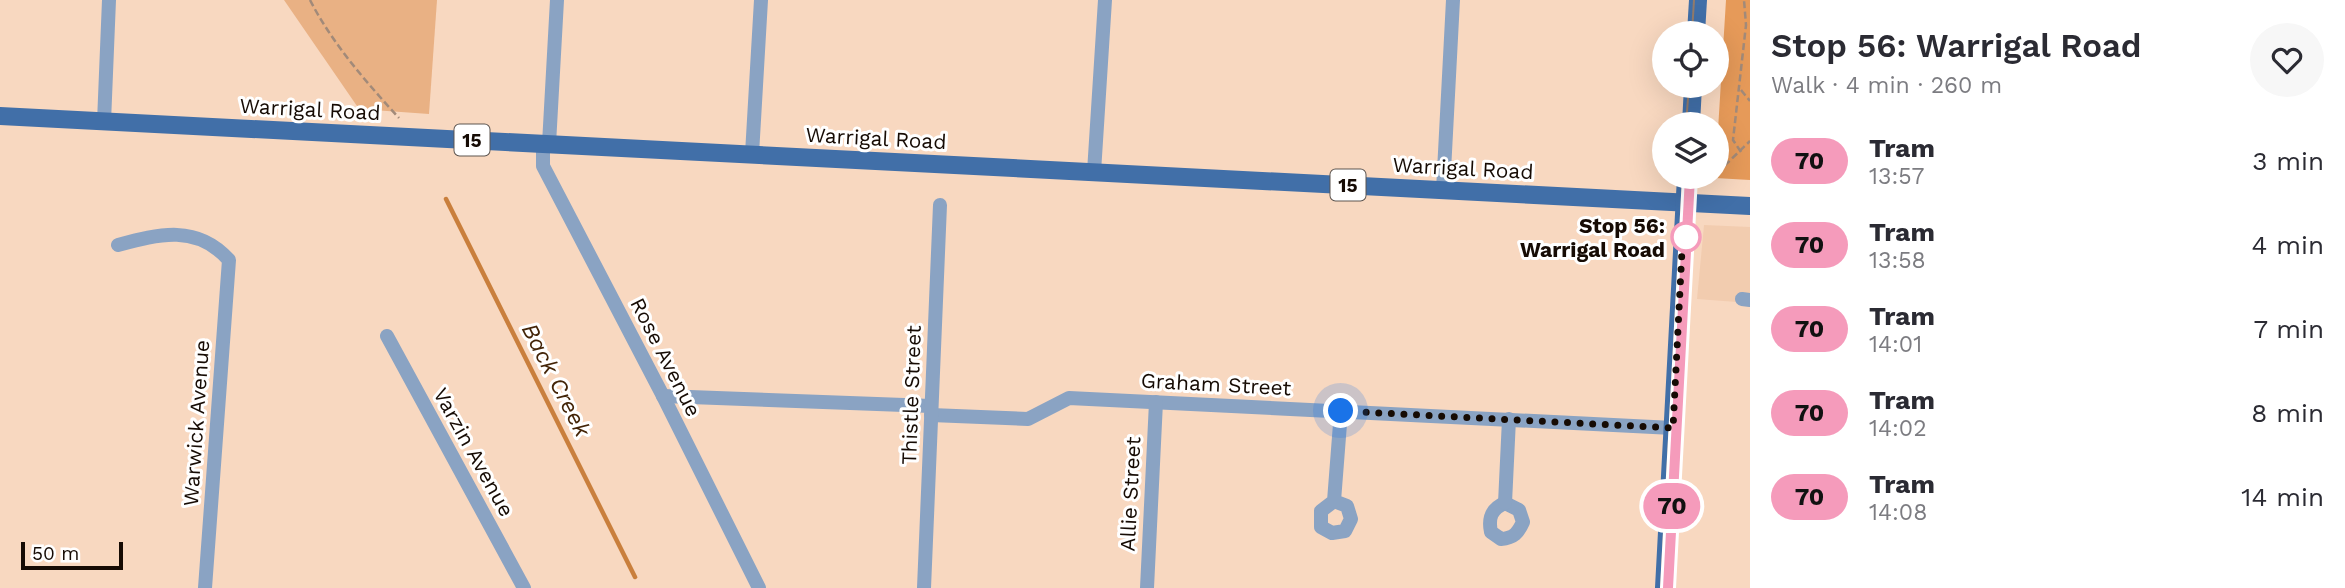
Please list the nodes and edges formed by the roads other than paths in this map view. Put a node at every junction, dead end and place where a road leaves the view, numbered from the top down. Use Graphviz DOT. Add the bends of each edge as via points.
graph roads {
  1 [pos="109,0"];
  2 [pos="557,0"];
  3 [pos="761,0"];
  4 [pos="1105,0"];
  5 [pos="1454,0"];
  6 [pos="1698,0"];
  7 [pos="1697,21"];
  8 [pos="0,116"];
  9 [pos="104,122"];
  10 [pos="546,144"];
  11 [pos="752,154"];
  12 [pos="1094,172"];
  13 [pos="1686,189"];
  14 [pos="1444,190"];
  15 [pos="1685,202"];
  16 [pos="940,205"];
  17 [pos="1750,205"];
  18 [pos="118,245"];
  19 [pos="387,336"];
  20 [pos="663,396"];
  21 [pos="1156,402"];
  22 [pos="931,410"];
  23 [pos="1341,411"];
  24 [pos="1509,419"];
  25 [pos="1673,428"];
  26 [pos="1334,501"];
  27 [pos="1505,503"];
  28 [pos="205,588"];
  29 [pos="524,588"];
  30 [pos="759,588"];
  31 [pos="924,588"];
  32 [pos="1147,588"];
  33 [pos="1664,588"];
  1 -- 9 [label="street"];
  2 -- 10 [label="street, Rose Avenue"];
  3 -- 11 [label="street"];
  4 -- 12 [label="street"];
  5 -- 14 [label="street"];
  6 -- 7 [label="main road"];
  8 -- 9 [label="main road, Warrigal Road / 15"];
  9 -- 10 [label="main road, Warrigal Road / 15"];
  10 -- 11 [label="main road, Warrigal Road / 15"];
  10 -- 20 [label="street, Rose Avenue" via="543,166"];
  11 -- 12 [label="main road, Warrigal Road / 15"];
  12 -- 14 [label="main road, Warrigal Road / 15"];
  13 -- 15 [label="main road"];
  14 -- 15 [label="main road, Warrigal Road / 15"];
  15 -- 17 [label="main road, Warrigal Road / 15"];
  15 -- 25 [label="main road"];
  16 -- 22 [label="street, Thistle Street"];
  18 -- 28 [label="street, Warwick Avenue" via="156,235 187,235 216,246 229,260"];
  19 -- 29 [label="street, Varzin Avenue"];
  20 -- 22 [label="street, Graham Street"];
  20 -- 30 [label="street, Rose Avenue"];
  21 -- 22 [label="street, Graham Street" via="1069,398 1028,419"];
  21 -- 23 [label="street, Graham Street"];
  21 -- 32 [label="street, Allie Street"];
  22 -- 31 [label="street, Thistle Street"];
  23 -- 24 [label="street, Graham Street"];
  23 -- 26 [label="street"];
  24 -- 25 [label="street, Graham Street"];
  24 -- 27 [label="street"];
  25 -- 33 [label="main road"];
}
